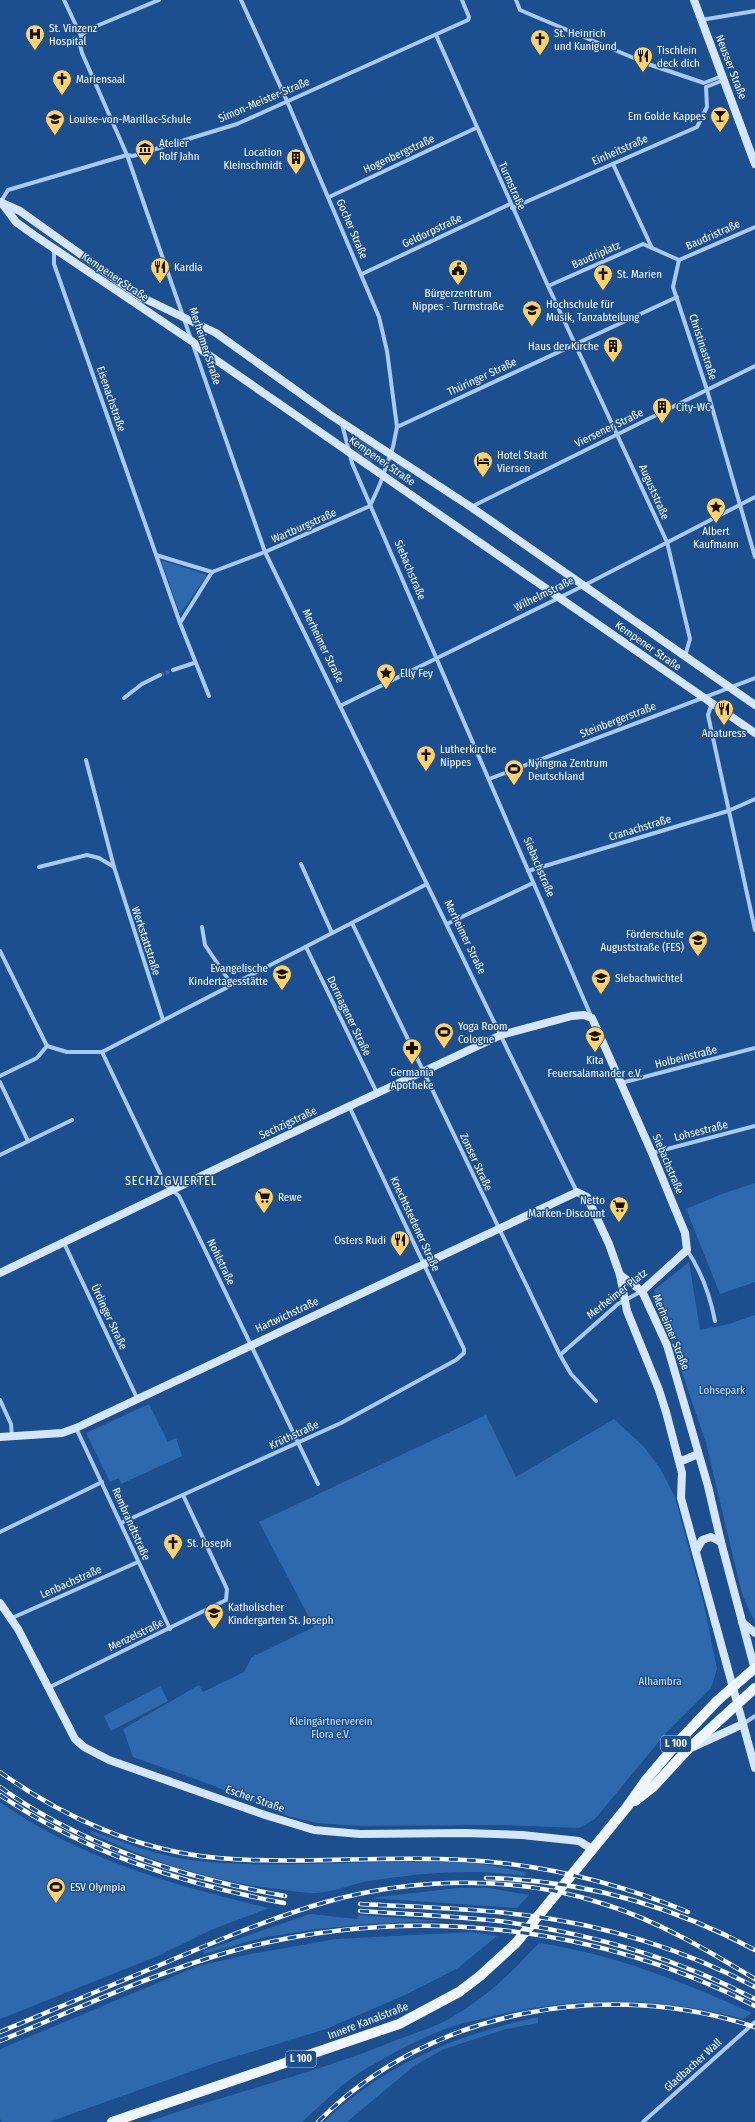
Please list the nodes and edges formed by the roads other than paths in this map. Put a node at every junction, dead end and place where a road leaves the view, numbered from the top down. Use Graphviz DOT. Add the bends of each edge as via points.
graph roads {
  1 [pos="64,0"];
  2 [pos="159,0"];
  3 [pos="241,0"];
  4 [pos="462,0"];
  5 [pos="516,0"];
  6 [pos="694,0"];
  7 [pos="755,11"];
  8 [pos="701,20"];
  9 [pos="436,35"];
  10 [pos="81,36"];
  11 [pos="723,78"];
  12 [pos="705,85"];
  13 [pos="287,100"];
  14 [pos="476,128"];
  15 [pos="127,155"];
  16 [pos="613,164"];
  17 [pos="755,164"];
  18 [pos="329,197"];
  19 [pos="0,203"];
  20 [pos="511,206"];
  21 [pos="755,226"];
  22 [pos="652,248"];
  23 [pos="54,249"];
  24 [pos="679,260"];
  25 [pos="362,274"];
  26 [pos="548,286"];
  27 [pos="677,297"];
  28 [pos="185,319"];
  29 [pos="193,342"];
  30 [pos="574,344"];
  31 [pos="755,366"];
  32 [pos="707,390"];
  33 [pos="341,422"];
  34 [pos="397,427"];
  35 [pos="618,434"];
  36 [pos="348,450"];
  37 [pos="390,453"];
  38 [pos="383,475"];
  39 [pos="755,497"];
  40 [pos="740,504"];
  41 [pos="370,506"];
  42 [pos="471,507"];
  43 [pos="667,542"];
  44 [pos="265,552"];
  45 [pos="156,555"];
  46 [pos="755,557"];
  47 [pos="212,572"];
  48 [pos="583,586"];
  49 [pos="561,597"];
  50 [pos="180,623"];
  51 [pos="685,656"];
  52 [pos="436,658"];
  53 [pos="194,662"];
  54 [pos="173,670"];
  55 [pos="160,675"];
  56 [pos="755,678"];
  57 [pos="730,687"];
  58 [pos="209,696"];
  59 [pos="703,697"];
  60 [pos="124,698"];
  61 [pos="712,703"];
  62 [pos="755,705"];
  63 [pos="340,706"];
  64 [pos="755,732"];
  65 [pos="86,760"];
  66 [pos="489,779"];
  67 [pos="755,799"];
  68 [pos="728,811"];
  69 [pos="301,864"];
  70 [pos="114,866"];
  71 [pos="39,867"];
  72 [pos="528,871"];
  73 [pos="533,883"];
  74 [pos="427,884"];
  75 [pos="352,923"];
  76 [pos="446,924"];
  77 [pos="202,927"];
  78 [pos="755,930"];
  79 [pos="332,933"];
  80 [pos="306,947"];
  81 [pos="0,951"];
  82 [pos="232,985"];
  83 [pos="592,1018"];
  84 [pos="162,1020"];
  85 [pos="501,1036"];
  86 [pos="47,1046"];
  87 [pos="755,1048"];
  88 [pos="102,1052"];
  89 [pos="423,1071"];
  90 [pos="0,1076"];
  91 [pos="0,1082"];
  92 [pos="621,1083"];
  93 [pos="377,1093"];
  94 [pos="349,1106"];
  95 [pos="72,1120"];
  96 [pos="755,1126"];
  97 [pos="28,1141"];
  98 [pos="652,1153"];
  99 [pos="0,1155"];
  100 [pos="172,1190"];
  101 [pos="577,1192"];
  102 [pos="497,1228"];
  103 [pos="64,1243"];
  104 [pos="687,1250"];
  105 [pos="423,1263"];
  106 [pos="0,1273"];
  107 [pos="620,1275"];
  108 [pos="642,1291"];
  109 [pos="626,1301"];
  110 [pos="715,1321"];
  111 [pos="252,1344"];
  112 [pos="464,1349"];
  113 [pos="560,1355"];
  114 [pos="137,1398"];
  115 [pos="0,1400"];
  116 [pos="596,1401"];
  117 [pos="76,1428"];
  118 [pos="12,1436"];
  119 [pos="0,1437"];
  120 [pos="299,1443"];
  121 [pos="698,1454"];
  122 [pos="679,1460"];
  123 [pos="102,1482"];
  124 [pos="318,1484"];
  125 [pos="183,1495"];
  126 [pos="121,1523"];
  127 [pos="0,1532"];
  128 [pos="721,1542"];
  129 [pos="696,1551"];
  130 [pos="138,1562"];
  131 [pos="0,1603"];
  132 [pos="12,1618"];
  133 [pos="742,1622"];
  134 [pos="170,1629"];
  135 [pos="755,1634"];
  136 [pos="755,1669"];
  137 [pos="733,1687"];
  138 [pos="48,1688"];
  139 [pos="755,1688"];
  140 [pos="737,1703"];
  141 [pos="755,1716"];
  142 [pos="743,1724"];
  143 [pos="689,1748"];
  144 [pos="755,1768"];
  145 [pos="627,1807"];
  146 [pos="592,1849"];
  147 [pos="755,2022"];
  148 [pos="112,2122"];
  149 [pos="643,2122"];
  1 -- 10 [label="street, Merheimer Straße"];
  2 -- 10 [label="street" via="87,30"];
  3 -- 13 [label="street, Gocher Straße"];
  4 -- 9 [label="street, Simon-Meister-Straße" via="468,20"];
  5 -- 12 [label="street" via="520,10"];
  6 -- 8 [label="street, Neusser Straße"];
  7 -- 8 [label="street"];
  8 -- 11 [label="street, Neusser Straße"];
  9 -- 13 [label="street, Simon-Meister-Straße"];
  9 -- 14 [label="street, Turmstraße"];
  10 -- 15 [label="street, Merheimer Straße" via="82,53"];
  11 -- 12 [label="street"];
  11 -- 17 [label="street, Neusser Straße"];
  12 -- 16 [label="street, Einheitstraße" via="707,107 697,127"];
  13 -- 15 [label="street, Simon-Meister-Straße" via="237,124 133,156"];
  13 -- 18 [label="street, Gocher Straße"];
  14 -- 18 [label="street, Hogenbergstraße"];
  14 -- 20 [label="street, Turmstraße"];
  15 -- 19 [label="street, Simon-Meister-Straße" via="8,190"];
  15 -- 28 [label="street, Merheimer Straße"];
  16 -- 20 [label="street, Einheitstraße"];
  16 -- 22 [label="street"];
  18 -- 25 [label="street, Gocher Straße"];
  19 -- 23 [label="street, Kempener Straße" via="16,222"];
  19 -- 28 [label="street, Kempener Straße" via="20,211 139,296"];
  20 -- 25 [label="street, Geldorpstraße"];
  20 -- 26 [label="street, Turmstraße"];
  21 -- 24 [label="street, Baudristraße"];
  22 -- 24 [label="street"];
  22 -- 26 [label="street, Baudriplatz" via="643,244"];
  23 -- 29 [label="street, Kempener Straße"];
  23 -- 45 [label="street, Eisenachstraße" via="54,264"];
  24 -- 27 [label="street, Christinastraße" via="672,287"];
  25 -- 34 [label="street, Gocher Straße" via="379,317 387,351"];
  26 -- 30 [label="street, Turmstraße"];
  27 -- 30 [label="street"];
  27 -- 32 [label="street, Christinastraße"];
  28 -- 29 [label="street, Merheimer Straße"];
  28 -- 33 [label="street, Kempener Straße" via="216,333"];
  29 -- 36 [label="street, Kempener Straße"];
  29 -- 44 [label="street, Merheimer Straße" via="195,355"];
  30 -- 34 [label="street, Thüringer Straße"];
  30 -- 35 [label="street, Auguststraße"];
  31 -- 32 [label="street, Viersener Straße"];
  32 -- 35 [label="street, Viersener Straße"];
  32 -- 40 [label="street, Christinastraße"];
  33 -- 36 [label="street, Siebachstraße"];
  33 -- 37 [label="street, Kempener Straße"];
  34 -- 37 [label="street, Gocher Straße"];
  35 -- 42 [label="street, Viersener Straße"];
  35 -- 43 [label="street, Auguststraße"];
  36 -- 38 [label="street, Kempener Straße"];
  36 -- 41 [label="street, Siebachstraße"];
  37 -- 38 [label="street, Gocher Straße"];
  37 -- 42 [label="street, Kempener Straße"];
  38 -- 41 [label="street"];
  38 -- 49 [label="street, Kempener Straße"];
  39 -- 40 [label="street, Wilhelmstraße"];
  40 -- 43 [label="street, Wilhelmstraße"];
  40 -- 46 [label="street, Christinastraße"];
  41 -- 44 [label="street, Wartburgstraße"];
  41 -- 52 [label="street, Siebachstraße"];
  42 -- 48 [label="street, Kempener Straße"];
  43 -- 48 [label="street, Wilhelmstraße"];
  43 -- 51 [label="street, Auguststraße" via="690,639"];
  44 -- 47 [label="street, Wartburgstraße"];
  44 -- 63 [label="street, Merheimer Straße"];
  45 -- 47 [label="street"];
  45 -- 50 [label="street, Eisenachstraße"];
  47 -- 50 [label="street"];
  48 -- 49 [label="street, Wilhelmstraße"];
  48 -- 51 [label="street, Kempener Straße"];
  49 -- 52 [label="street, Wilhelmstraße"];
  49 -- 59 [label="street, Kempener Straße"];
  50 -- 53 [label="street, Eisenachstraße"];
  51 -- 57 [label="street, Kempener Straße"];
  52 -- 63 [label="street, Wilhelmstraße"];
  52 -- 66 [label="street, Siebachstraße"];
  53 -- 54 [label="street"];
  53 -- 58 [label="street, Eisenachstraße"];
  55 -- 60 [label="street" via="142,684"];
  56 -- 57 [label="street, Steinbergerstraße"];
  57 -- 59 [label="street, Steinbergerstraße"];
  57 -- 62 [label="street, Kempener Straße"];
  59 -- 61 [label="street, Kempener Straße"];
  59 -- 66 [label="street, Steinbergerstraße"];
  61 -- 64 [label="street, Kempener Straße"];
  61 -- 68 [label="street" via="708,715"];
  63 -- 74 [label="street, Merheimer Straße"];
  65 -- 70 [label="street, Werkstattstraße"];
  66 -- 72 [label="street, Siebachstraße"];
  67 -- 68 [label="street, Cranachstraße"];
  68 -- 72 [label="street, Cranachstraße"];
  68 -- 78 [label="street"];
  69 -- 79 [label="street"];
  70 -- 71 [label="street" via="87,855"];
  70 -- 84 [label="street, Werkstattstraße"];
  72 -- 73 [label="street, Siebachstraße"];
  73 -- 76 [label="street"];
  73 -- 83 [label="street, Siebachstraße"];
  74 -- 75 [label="street"];
  74 -- 76 [label="street, Merheimer Straße"];
  75 -- 79 [label="street"];
  75 -- 89 [label="street, Zonser Straße"];
  76 -- 85 [label="street, Merheimer Straße"];
  77 -- 82 [label="street" via="205,945"];
  79 -- 80 [label="street"];
  80 -- 82 [label="street"];
  80 -- 93 [label="street, Dormagener Straße"];
  81 -- 86 [label="street"];
  82 -- 84 [label="street"];
  83 -- 85 [label="street, Sechzigstraße" via="584,1015 572,1016"];
  83 -- 92 [label="street, Siebachstraße"];
  84 -- 88 [label="street"];
  85 -- 89 [label="street, Sechzigstraße"];
  85 -- 101 [label="street, Merheimer Straße"];
  86 -- 88 [label="street" via="67,1052"];
  86 -- 90 [label="street" via="37,1058"];
  87 -- 92 [label="street, Holbeinstraße"];
  88 -- 100 [label="street, Nohlstraße" via="165,1184"];
  89 -- 93 [label="street, Sechzigstraße"];
  89 -- 102 [label="street, Zonser Straße"];
  91 -- 97 [label="street"];
  92 -- 98 [label="street, Siebachstraße"];
  93 -- 94 [label="street, Sechzigstraße"];
  94 -- 100 [label="street, Sechzigstraße"];
  94 -- 105 [label="street, Knechtstedener Straße"];
  95 -- 97 [label="street"];
  96 -- 98 [label="street, Lohsestraße"];
  97 -- 99 [label="street"];
  98 -- 104 [label="street, Siebachstraße" via="685,1234"];
  100 -- 103 [label="street, Sechzigstraße"];
  100 -- 111 [label="street, Nohlstraße" via="179,1196"];
  101 -- 102 [label="street, Hartwichstraße"];
  101 -- 107 [label="street, Merheimer Straße" via="587,1198 610,1244"];
  102 -- 105 [label="street, Hartwichstraße"];
  102 -- 113 [label="street, Zonser Straße"];
  103 -- 106 [label="street, Sechzigstraße"];
  103 -- 114 [label="street, Ürdinger Straße"];
  104 -- 108 [label="street, Merheimer Platz"];
  104 -- 110 [label="street, Siebachstraße" via="701,1275"];
  105 -- 111 [label="street, Hartwichstraße"];
  105 -- 112 [label="street, Knechtstedener Straße"];
  107 -- 108 [label="street, Merheimer Straße"];
  107 -- 109 [label="street, Merheimer Straße"];
  108 -- 109 [label="street, Merheimer Platz"];
  108 -- 121 [label="street, Merheimer Straße" via="667,1345"];
  109 -- 113 [label="street, Merheimer Platz" via="618,1304"];
  109 -- 122 [label="street, Merheimer Straße" via="640,1347 660,1390"];
  111 -- 114 [label="street, Hartwichstraße"];
  111 -- 120 [label="street, Nohlstraße"];
  112 -- 120 [label="street, Krüthstraße" via="462,1356 456,1360"];
  113 -- 116 [label="street, Zonser Straße" via="571,1374"];
  114 -- 117 [label="street, Hartwichstraße"];
  115 -- 118 [label="street" via="11,1424"];
  117 -- 118 [label="street, Hartwichstraße" via="62,1433"];
  117 -- 123 [label="street, Rembrandtstraße"];
  118 -- 119 [label="street, Hartwichstraße"];
  120 -- 124 [label="street, Nohlstraße"];
  120 -- 125 [label="street, Krüthstraße"];
  121 -- 122 [label="street" via="692,1458"];
  121 -- 128 [label="street, Merheimer Straße"];
  122 -- 129 [label="street, Merheimer Straße" via="682,1473 681,1498"];
  123 -- 126 [label="street, Rembrandtstraße"];
  123 -- 127 [label="street"];
  125 -- 126 [label="street, Krüthstraße"];
  125 -- 134 [label="street, Menzelstraße" via="228,1595 226,1600"];
  126 -- 130 [label="street, Rembrandtstraße"];
  128 -- 129 [label="street" via="711,1537 702,1540"];
  128 -- 133 [label="street, Merheimer Straße"];
  129 -- 137 [label="street, Merheimer Straße"];
  130 -- 132 [label="street, Lenbachstraße"];
  130 -- 134 [label="street, Rembrandtstraße"];
  131 -- 132 [label="street, Escher Straße"];
  132 -- 138 [label="street, Escher Straße"];
  133 -- 135 [label="street"];
  133 -- 136 [label="street, Merheimer Straße"];
  134 -- 138 [label="street, Menzelstraße"];
  136 -- 137 [label="main road, Innere Kanalstraße / L 100"];
  137 -- 140 [label="street, Merheimer Straße"];
  137 -- 145 [label="main road, Innere Kanalstraße / L 100" via="679,1741"];
  138 -- 146 [label="street, Escher Straße" via="75,1739 94,1754 299,1826 360,1834 522,1835 579,1841"];
  139 -- 140 [label="main road, Innere Kanalstraße / L 100"];
  140 -- 142 [label="street, Merheimer Straße"];
  140 -- 143 [label="main road, Innere Kanalstraße / L 100"];
  141 -- 142 [label="street, Innere Kanalstraße"];
  142 -- 143 [label="street, Innere Kanalstraße"];
  142 -- 144 [label="street, Merheimer Straße"];
  143 -- 145 [label="main road, Innere Kanalstraße / L 100" via="653,1787"];
  145 -- 146 [label="main road, Innere Kanalstraße / L 100"];
  146 -- 148 [label="main road, Innere Kanalstraße / L 100" via="516,1943 480,1976 440,2003 384,2029"];
  147 -- 149 [label="street, Gladbacher Wall"];
}
